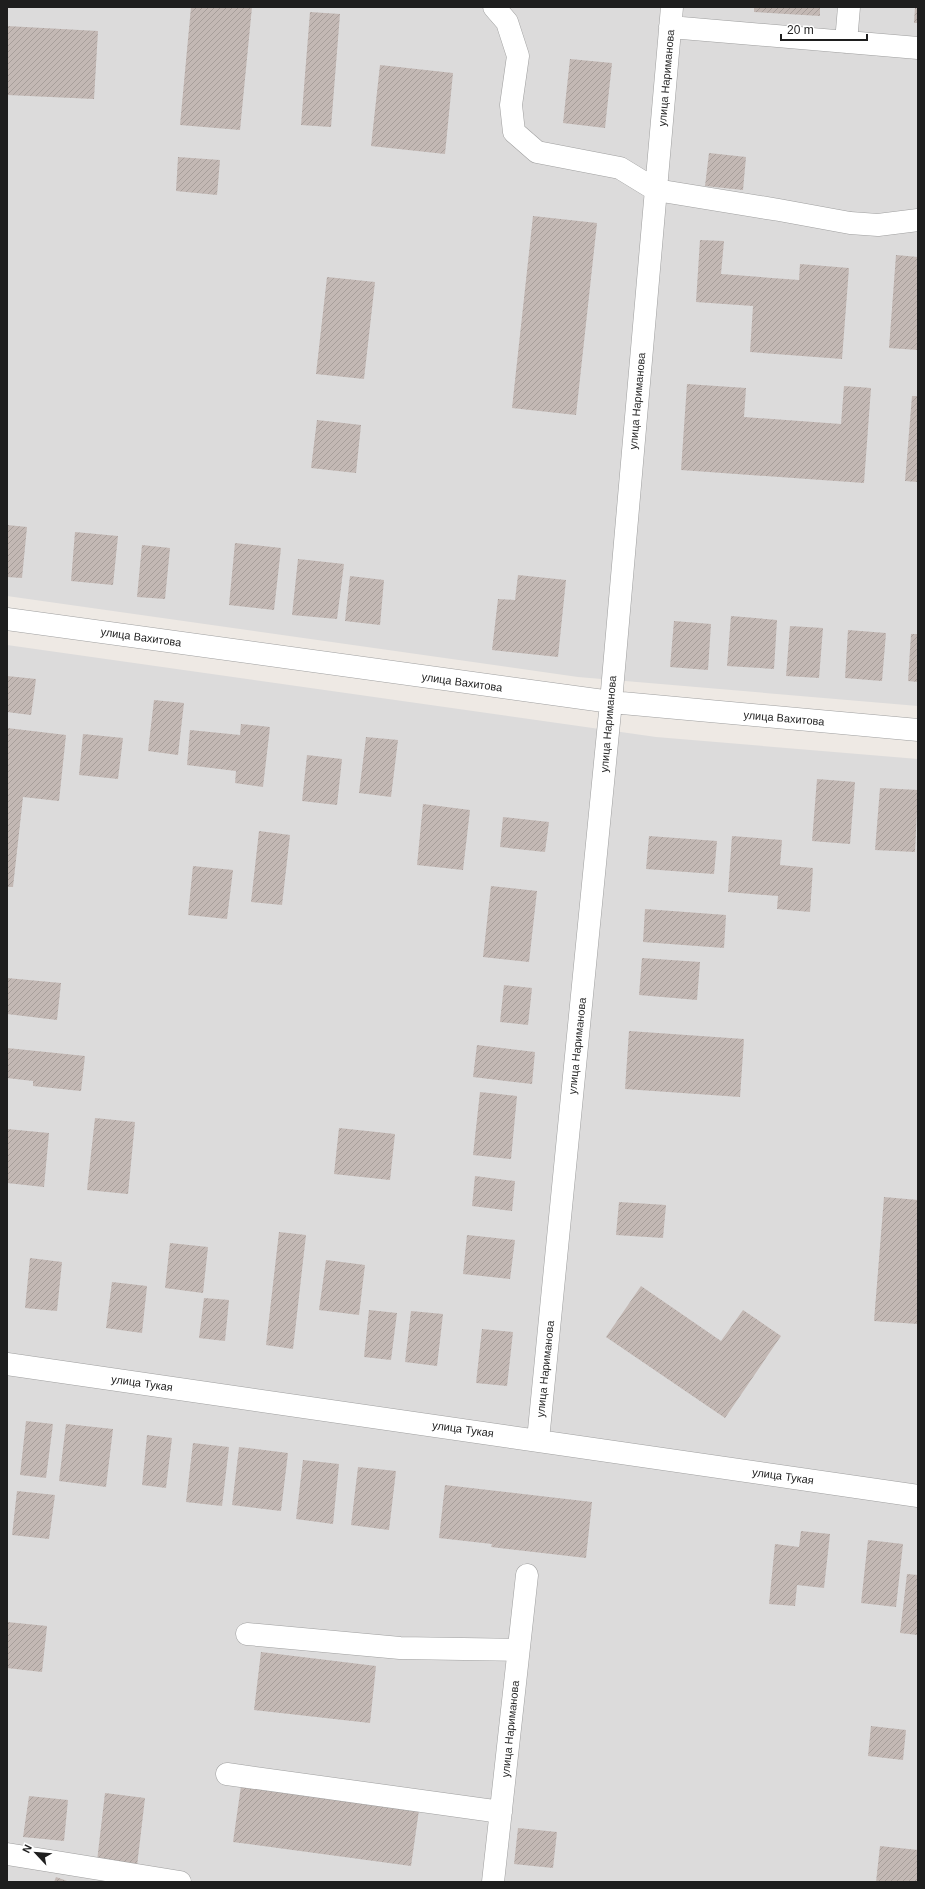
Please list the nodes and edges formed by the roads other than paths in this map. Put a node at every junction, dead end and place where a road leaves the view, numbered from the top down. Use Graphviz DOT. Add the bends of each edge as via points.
graph roads {
  1 [pos="494,7"];
  2 [pos="848,7"];
  3 [pos="671,17"];
  4 [pos="846,42"];
  5 [pos="918,48"];
  6 [pos="656,190"];
  7 [pos="918,220"];
  8 [pos="7,619"];
  9 [pos="611,702"];
  10 [pos="918,730"];
  11 [pos="7,1364"];
  12 [pos="538,1440"];
  13 [pos="918,1496"];
  14 [pos="527,1575"];
  15 [pos="247,1634"];
  16 [pos="518,1650"];
  17 [pos="227,1774"];
  18 [pos="501,1812"];
  19 [pos="7,1854"];
  20 [pos="180,1882"];
  21 [pos="493,1882"];
  1 -- 6 [label="street" via="507,22 518,56 511,105 514,132 537,152 620,168"];
  2 -- 4 [label="street"];
  3 -- 4 [label="street"];
  3 -- 6 [label="street, улица Нариманова"];
  4 -- 5 [label="street"];
  6 -- 7 [label="street" via="850,223 878,225"];
  6 -- 9 [label="street, улица Нариманова"];
  8 -- 9 [label="street, улица Вахитова"];
  9 -- 10 [label="street, улица Вахитова"];
  9 -- 12 [label="street, улица Нариманова"];
  11 -- 12 [label="street, улица Тукая"];
  12 -- 13 [label="street, улица Тукая"];
  14 -- 16 [label="street, улица Нариманова"];
  15 -- 16 [label="street" via="400,1648"];
  16 -- 18 [label="street, улица Нариманова"];
  17 -- 18 [label="street"];
  18 -- 21 [label="street, улица Нариманова"];
  19 -- 20 [label="street"];
}
